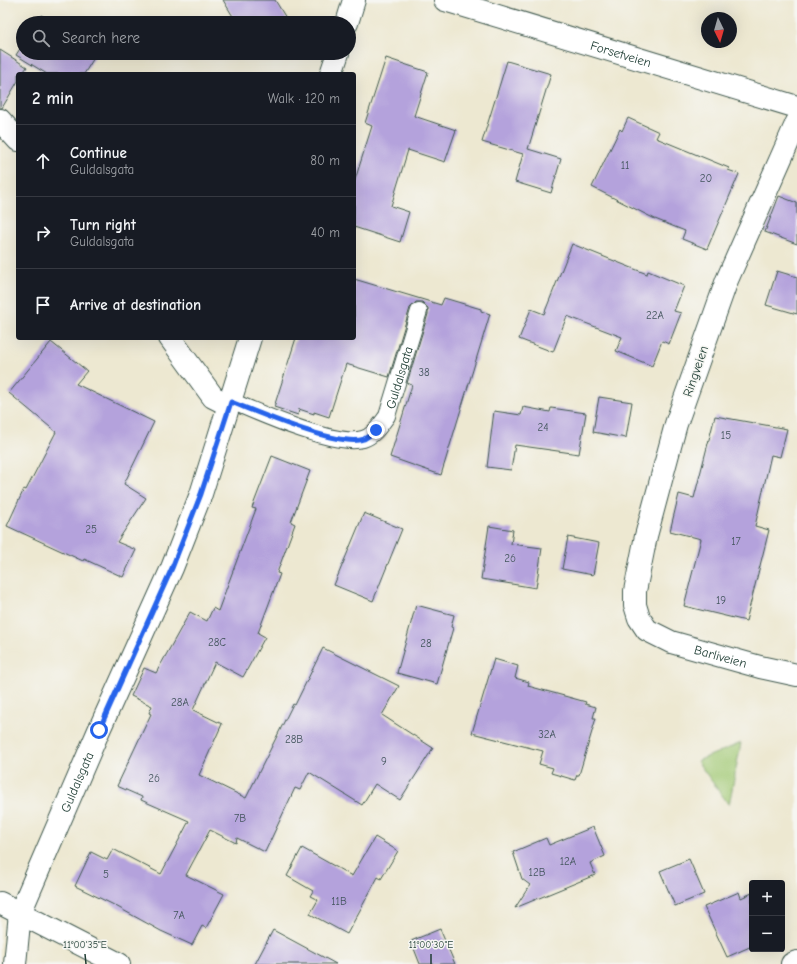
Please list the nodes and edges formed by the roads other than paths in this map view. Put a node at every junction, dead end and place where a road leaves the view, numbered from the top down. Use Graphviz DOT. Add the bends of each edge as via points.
graph roads {
  1 [pos="354,0"];
  2 [pos="445,0"];
  3 [pos="349,16"];
  4 [pos="336,60"];
  5 [pos="332,72"];
  6 [pos="797,107"];
  7 [pos="0,120"];
  8 [pos="797,122"];
  9 [pos="16,138"];
  10 [pos="419,311"];
  11 [pos="171,340"];
  12 [pos="249,340"];
  13 [pos="230,403"];
  14 [pos="647,630"];
  15 [pos="797,675"];
  16 [pos="0,903"];
  17 [pos="20,913"];
  18 [pos="797,962"];
  19 [pos="15,964"];
  20 [pos="119,964"];
  21 [pos="792,964"];
  1 -- 3 [label="street"];
  2 -- 6 [label="street, Forsetveien"];
  4 -- 5 [label="street"];
  7 -- 9 [label="street"];
  8 -- 14 [label="street, Ringveien" via="727,280 676,424 646,536 635,591 635,605 639,618"];
  10 -- 13 [label="lane, Guldalsgata" via="387,416 376,430 364,439 350,441 300,429"];
  11 -- 13 [label="street" via="213,397"];
  12 -- 13 [label="street, Guldalsgata"];
  13 -- 17 [label="street, Guldalsgata" via="201,494 172,568"];
  14 -- 15 [label="street, Barliveien" via="671,642"];
  16 -- 17 [label="street"];
  17 -- 19 [label="street, Guldalsgata"];
  17 -- 20 [label="street"];
  18 -- 21 [label="street"];
}
